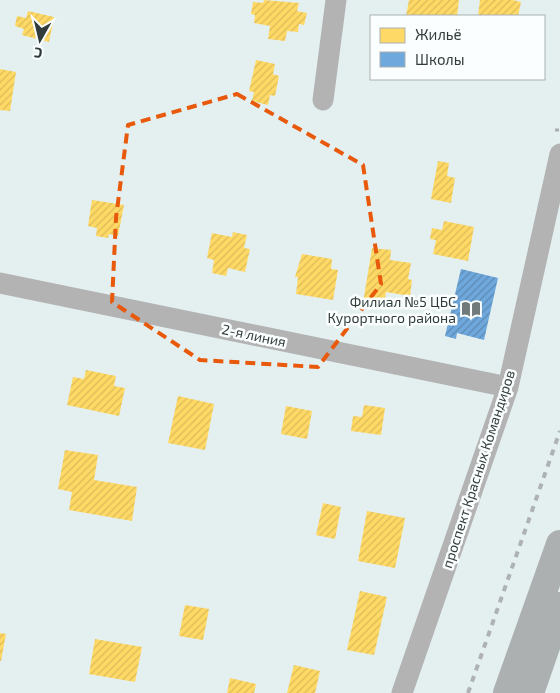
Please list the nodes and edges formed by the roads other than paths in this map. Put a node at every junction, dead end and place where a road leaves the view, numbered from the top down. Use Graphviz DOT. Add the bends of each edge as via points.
graph roads {
  1 [pos="336,0"];
  2 [pos="323,100"];
  3 [pos="560,154"];
  4 [pos="0,283"];
  5 [pos="508,387"];
  6 [pos="560,544"];
  7 [pos="560,606"];
  8 [pos="402,693"];
  9 [pos="507,693"];
  10 [pos="530,693"];
  1 -- 2 [label="street"];
  3 -- 5 [label="street, проспект Красных Командиров"];
  4 -- 5 [label="street, 2-я линия"];
  5 -- 8 [label="street, проспект Красных Командиров"];
  6 -- 9 [label="highway"];
  7 -- 10 [label="highway"];
}
